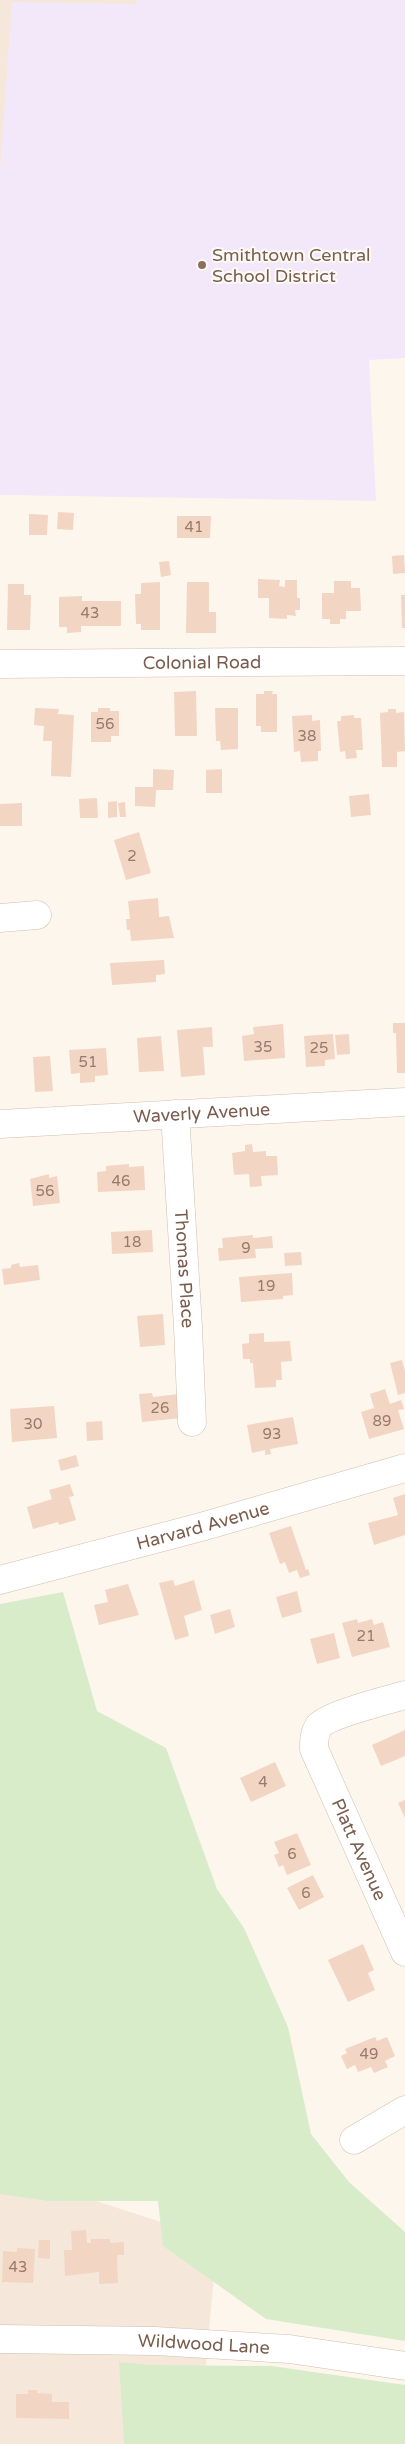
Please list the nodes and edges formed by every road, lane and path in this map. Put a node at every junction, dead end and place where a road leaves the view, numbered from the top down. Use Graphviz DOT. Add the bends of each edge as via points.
graph roads {
  1 [pos="405,661"];
  2 [pos="0,664"];
  3 [pos="37,915"];
  4 [pos="0,918"];
  5 [pos="405,1102"];
  6 [pos="175,1114"];
  7 [pos="0,1124"];
  8 [pos="192,1422"];
  9 [pos="405,1468"];
  10 [pos="0,1580"];
  11 [pos="405,1695"];
  12 [pos="405,1952"];
  13 [pos="405,2110"];
  14 [pos="354,2140"];
  15 [pos="0,2340"];
  16 [pos="405,2366"];
  1 -- 2 [label="street, Colonial Road"];
  3 -- 4 [label="street"];
  5 -- 6 [label="street, Waverly Avenue"];
  6 -- 7 [label="street, Waverly Avenue"];
  6 -- 8 [label="street, Thomas Place"];
  9 -- 10 [label="street, Harvard Avenue"];
  11 -- 12 [label="street, Platt Avenue" via="332,1718 320,1726 314,1736 314,1749"];
  13 -- 14 [label="street"];
  15 -- 16 [label="street, Wildwood Lane" via="155,2341 289,2349"];
}
